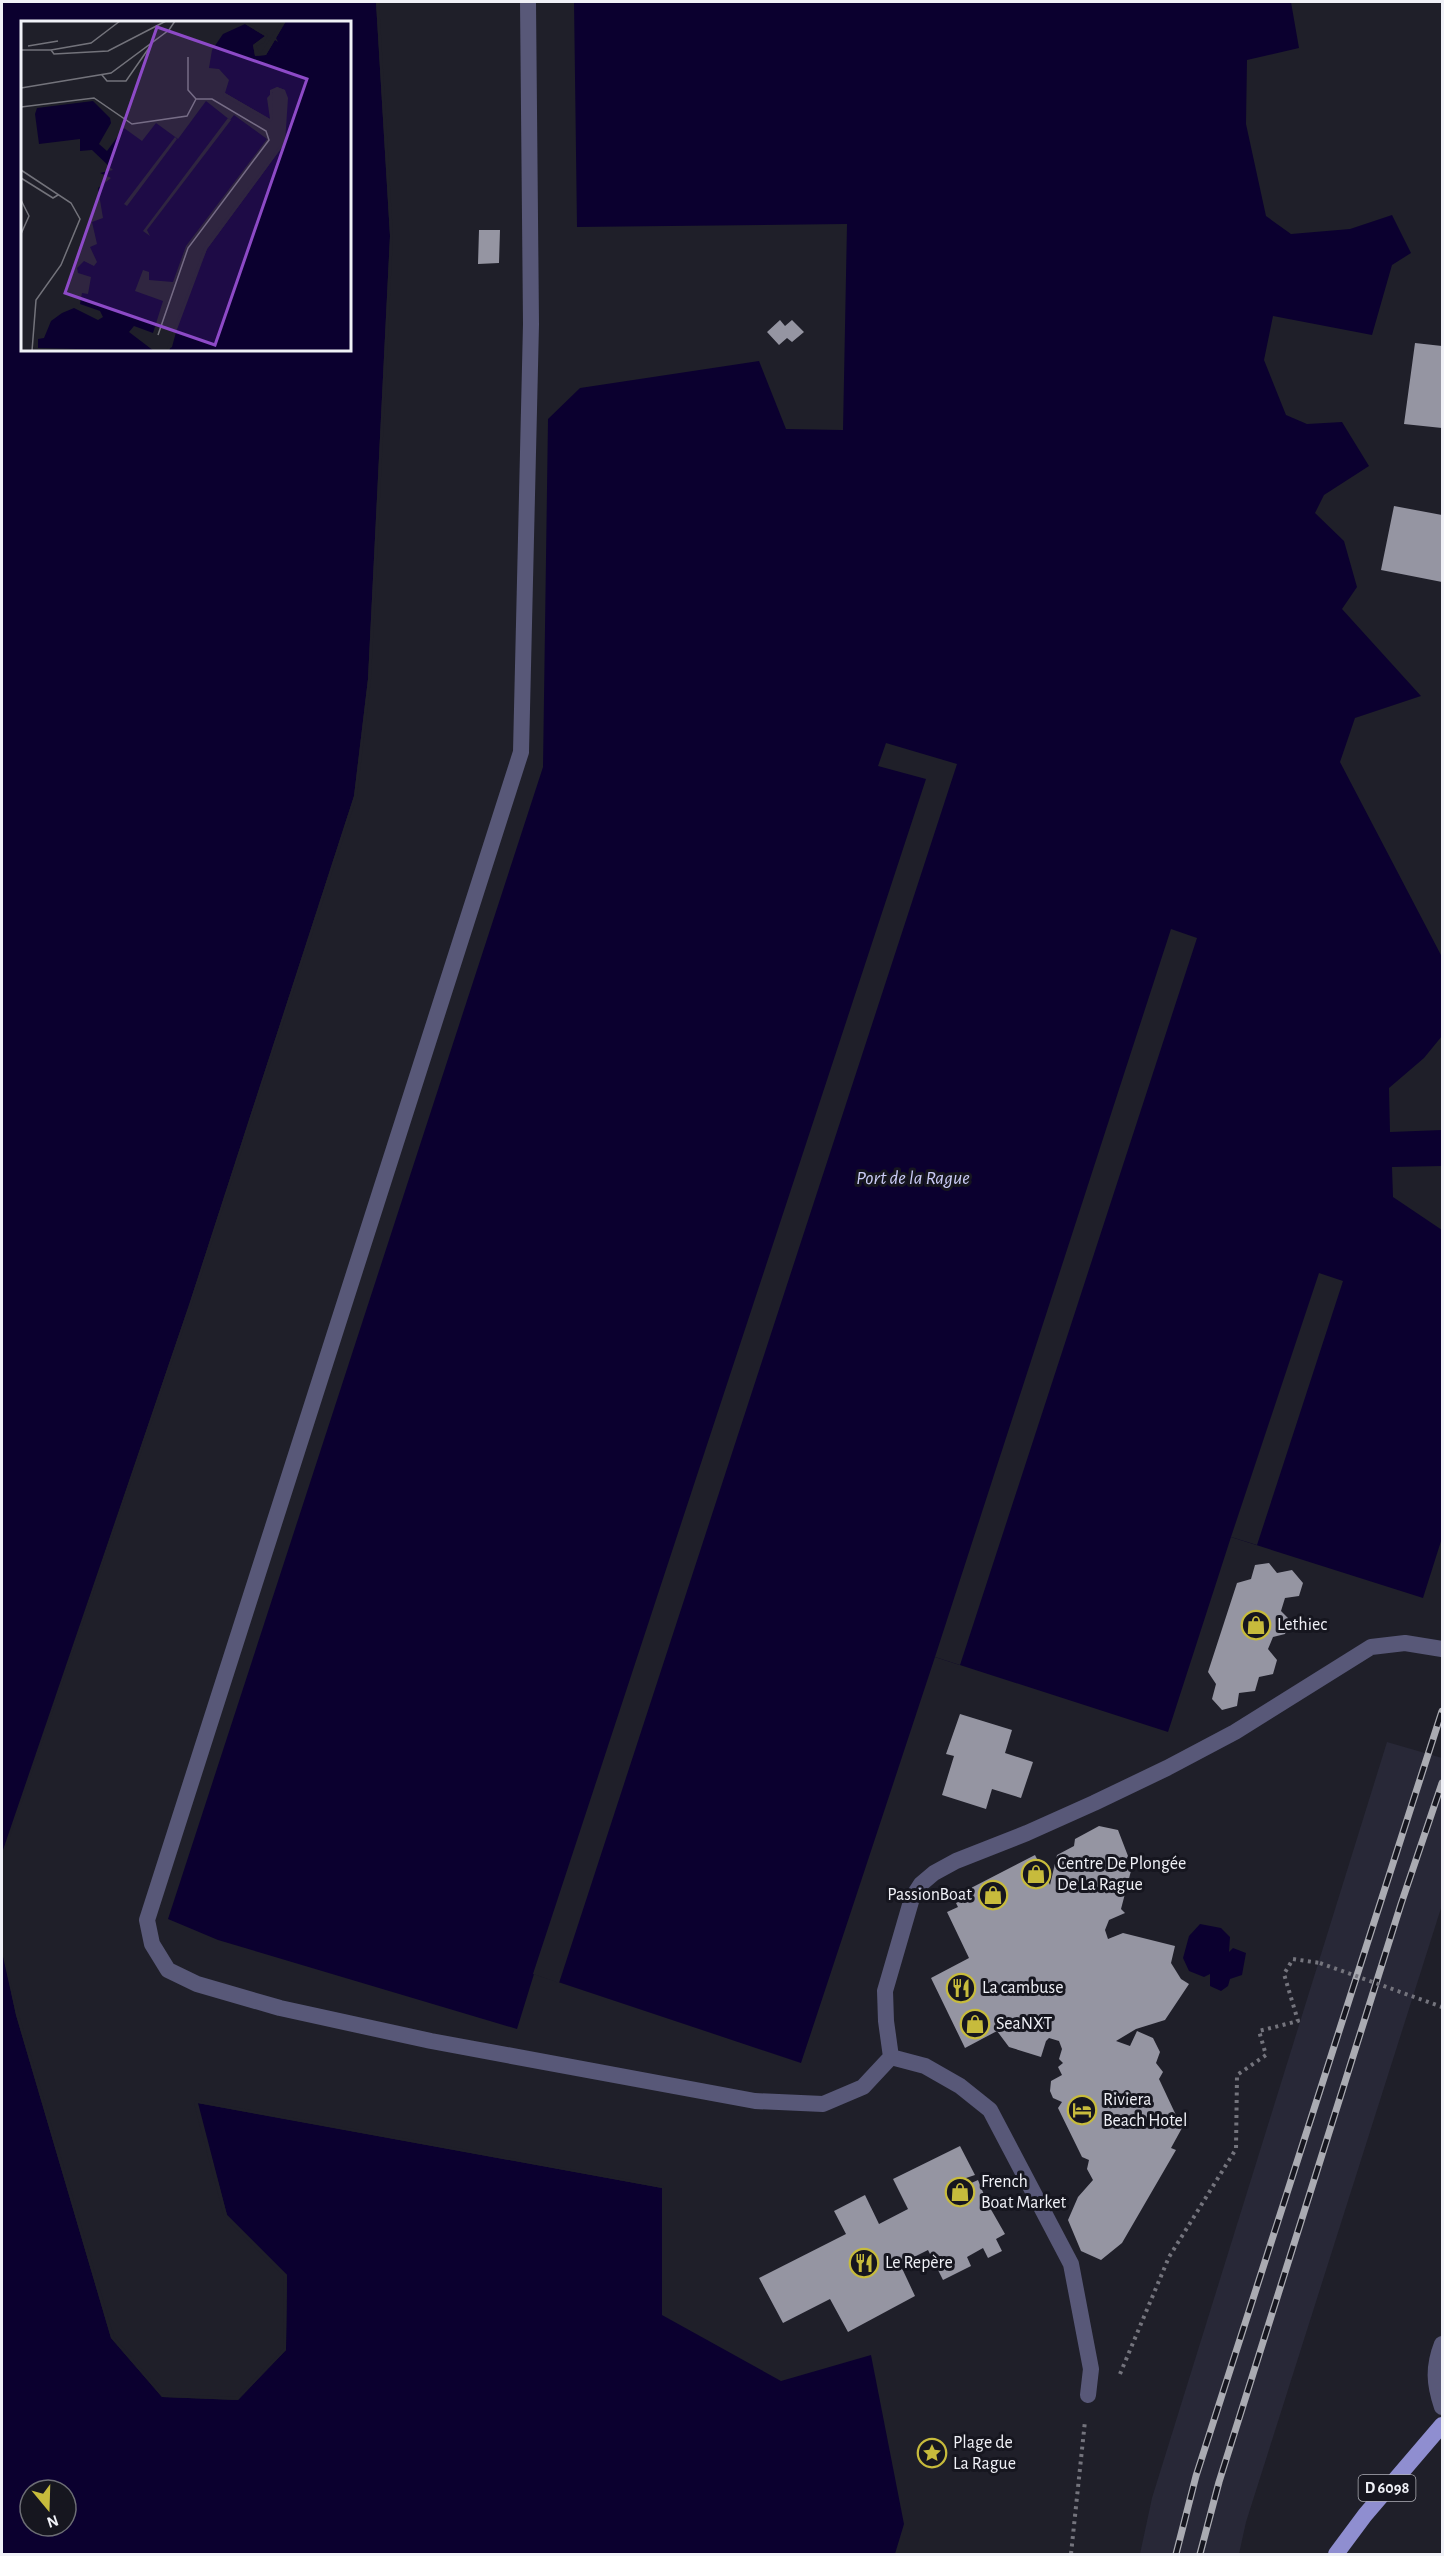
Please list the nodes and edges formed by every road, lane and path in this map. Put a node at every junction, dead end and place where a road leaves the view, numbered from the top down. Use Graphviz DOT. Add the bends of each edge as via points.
graph roads {
  1 [pos="528,2"];
  2 [pos="1443,1649"];
  3 [pos="1443,2007"];
  4 [pos="891,2057"];
  5 [pos="1443,2344"];
  6 [pos="1088,2395"];
  7 [pos="1443,2408"];
  8 [pos="1443,2425"];
  9 [pos="1071,2554"];
  10 [pos="1336,2554"];
  1 -- 4 [label="street" via="531,324 520,752 147,1920 152,1944 168,1970 197,1984 280,2008 420,2038 755,2101 824,2104 863,2087"];
  2 -- 4 [label="street" via="1405,1643 1371,1647 1235,1732 1167,1768 934,1873 912,1898 885,1991"];
  3 -- 6 [label="path, bridge" via="1320,1963 1293,1959 1284,1974 1298,2021 1259,2031 1266,2055 1237,2075 1236,2149 1169,2257 1124,2369 1108,2389"];
  4 -- 6 [label="street" via="925,2066 960,2086 990,2110 1071,2265 1091,2369"];
  5 -- 7 [label="street" via="1435,2386"];
  6 -- 9 [label="path"];
  8 -- 10 [label="main road, D 6098"];
}
